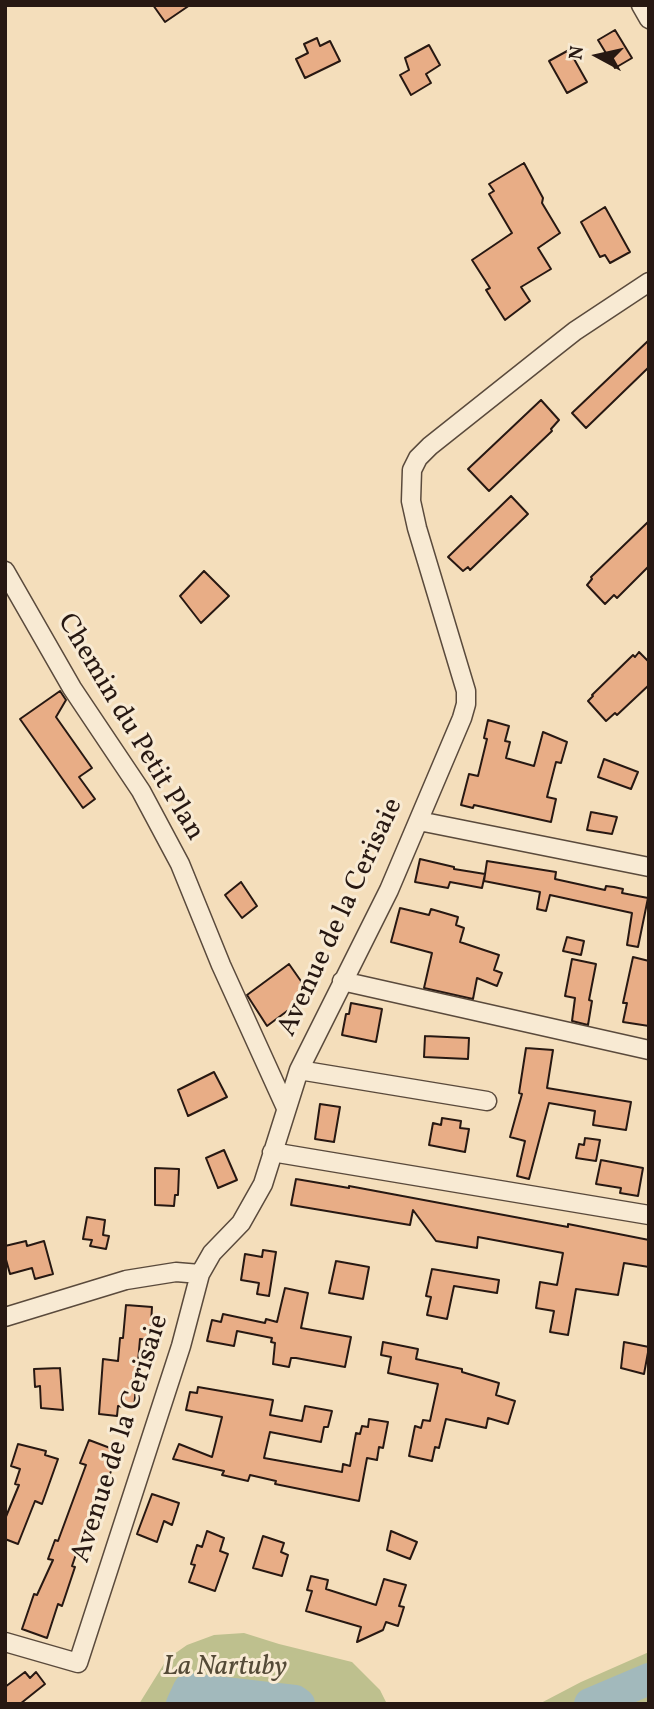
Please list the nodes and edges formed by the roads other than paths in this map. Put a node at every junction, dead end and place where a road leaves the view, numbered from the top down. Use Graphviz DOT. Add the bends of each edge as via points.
graph roads {
  1 [pos="640,5"];
  2 [pos="649,19"];
  3 [pos="649,282"];
  4 [pos="5,571"];
  5 [pos="419,821"];
  6 [pos="649,867"];
  7 [pos="342,981"];
  8 [pos="649,1050"];
  9 [pos="299,1070"];
  10 [pos="487,1101"];
  11 [pos="286,1108"];
  12 [pos="272,1152"];
  13 [pos="649,1215"];
  14 [pos="200,1274"];
  15 [pos="5,1317"];
  16 [pos="5,1642"];
  1 -- 2 [label="street"];
  3 -- 5 [label="street, Avenue de la Cerisaie" via="542,357 430,446 412,470 411,500 417,528 466,691 466,704"];
  4 -- 11 [label="street, Chemin du Petit Plan" via="72,688 141,791 180,864"];
  5 -- 6 [label="street"];
  5 -- 7 [label="street, Avenue de la Cerisaie"];
  7 -- 8 [label="street"];
  7 -- 9 [label="street, Avenue de la Cerisaie"];
  9 -- 10 [label="street"];
  9 -- 11 [label="street, Avenue de la Cerisaie"];
  11 -- 12 [label="street, Avenue de la Cerisaie"];
  12 -- 13 [label="street"];
  12 -- 14 [label="street, Avenue de la Cerisaie" via="263,1184 242,1223 212,1253"];
  14 -- 15 [label="street" via="176,1272 126,1280"];
  14 -- 16 [label="street, Avenue de la Cerisaie" via="78,1662"];
}
